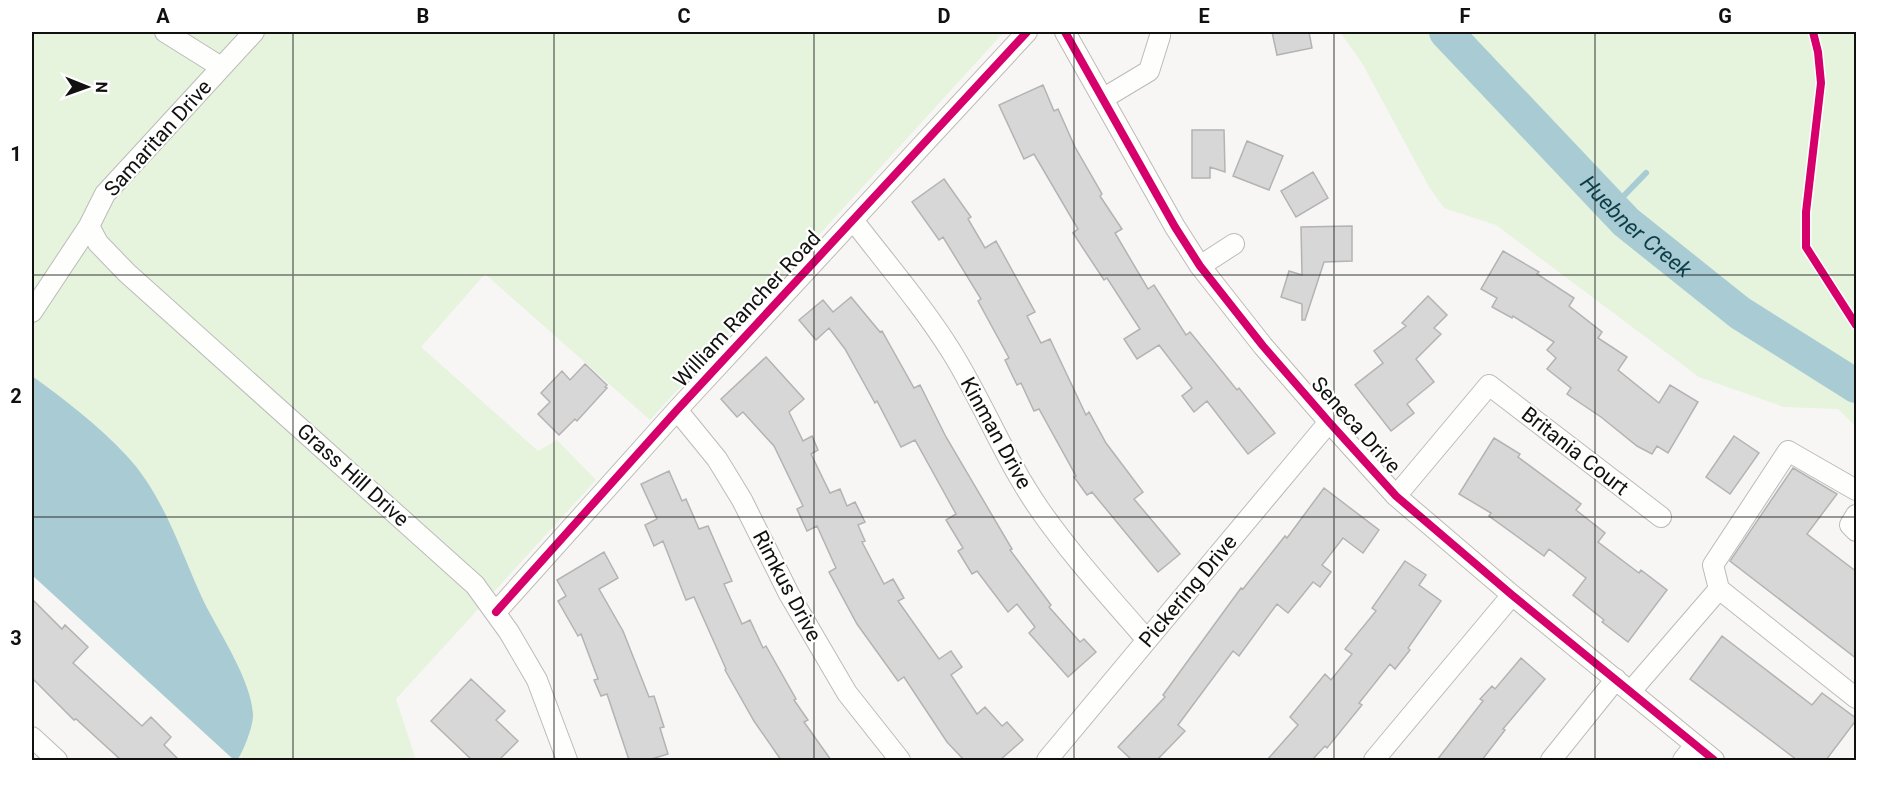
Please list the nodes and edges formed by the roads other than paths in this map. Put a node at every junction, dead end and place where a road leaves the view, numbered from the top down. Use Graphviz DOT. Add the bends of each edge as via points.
graph roads {
  1 [pos="165,32"];
  2 [pos="255,32"];
  3 [pos="1027,32"];
  4 [pos="1065,32"];
  5 [pos="1160,36"];
  6 [pos="221,67"];
  7 [pos="1104,98"];
  8 [pos="853,220"];
  9 [pos="89,226"];
  10 [pos="1234,244"];
  11 [pos="1200,266"];
  12 [pos="32,312"];
  13 [pos="677,410"];
  14 [pos="1329,422"];
  15 [pos="1857,490"];
  16 [pos="1396,496"];
  17 [pos="1857,515"];
  18 [pos="1660,517"];
  19 [pos="1857,531"];
  20 [pos="1719,589"];
  21 [pos="1512,595"];
  22 [pos="496,612"];
  23 [pos="1147,640"];
  24 [pos="1623,685"];
  25 [pos="1857,698"];
  26 [pos="32,737"];
  27 [pos="1695,745"];
  28 [pos="57,760"];
  29 [pos="567,760"];
  30 [pos="900,760"];
  31 [pos="1047,760"];
  32 [pos="1374,760"];
  33 [pos="1551,760"];
  34 [pos="1683,760"];
  35 [pos="1714,760"];
  1 -- 6 [label="street"];
  2 -- 6 [label="street, Samaritan Drive"];
  3 -- 8 [label="street, William Rancher Road"];
  4 -- 7 [label="street, Seneca Drive"];
  5 -- 7 [label="street" via="1149,71"];
  6 -- 9 [label="street, Samaritan Drive" via="105,194"];
  7 -- 11 [label="street, Seneca Drive"];
  8 -- 13 [label="street, William Rancher Road"];
  8 -- 23 [label="street, Kinman Drive" via="951,351 1038,508 1081,565"];
  9 -- 12 [label="street, Samaritan Drive"];
  9 -- 22 [label="street, Grass Hill Drive" via="98,243 128,273 475,585"];
  10 -- 11 [label="street"];
  11 -- 14 [label="street, Seneca Drive"];
  13 -- 22 [label="street, William Rancher Road"];
  13 -- 30 [label="street, Rimkus Drive" via="717,459 742,500 789,594 847,693"];
  14 -- 16 [label="street, Seneca Drive"];
  14 -- 23 [label="street, Pickering Drive"];
  15 -- 20 [label="street" via="1788,451 1713,565"];
  16 -- 18 [label="street, Britania Court" via="1490,385"];
  16 -- 21 [label="street, Seneca Drive"];
  17 -- 19 [label="street" via="1850,525"];
  20 -- 24 [label="street"];
  20 -- 25 [label="street"];
  21 -- 24 [label="street, Seneca Drive"];
  21 -- 32 [label="street"];
  22 -- 29 [label="street, Grass Hill Drive" via="537,680"];
  23 -- 31 [label="street, Pickering Drive"];
  24 -- 27 [label="street, Seneca Drive"];
  24 -- 33 [label="street"];
  26 -- 28 [label="street"];
  27 -- 34 [label="street"];
  27 -- 35 [label="street, Seneca Drive"];
}
